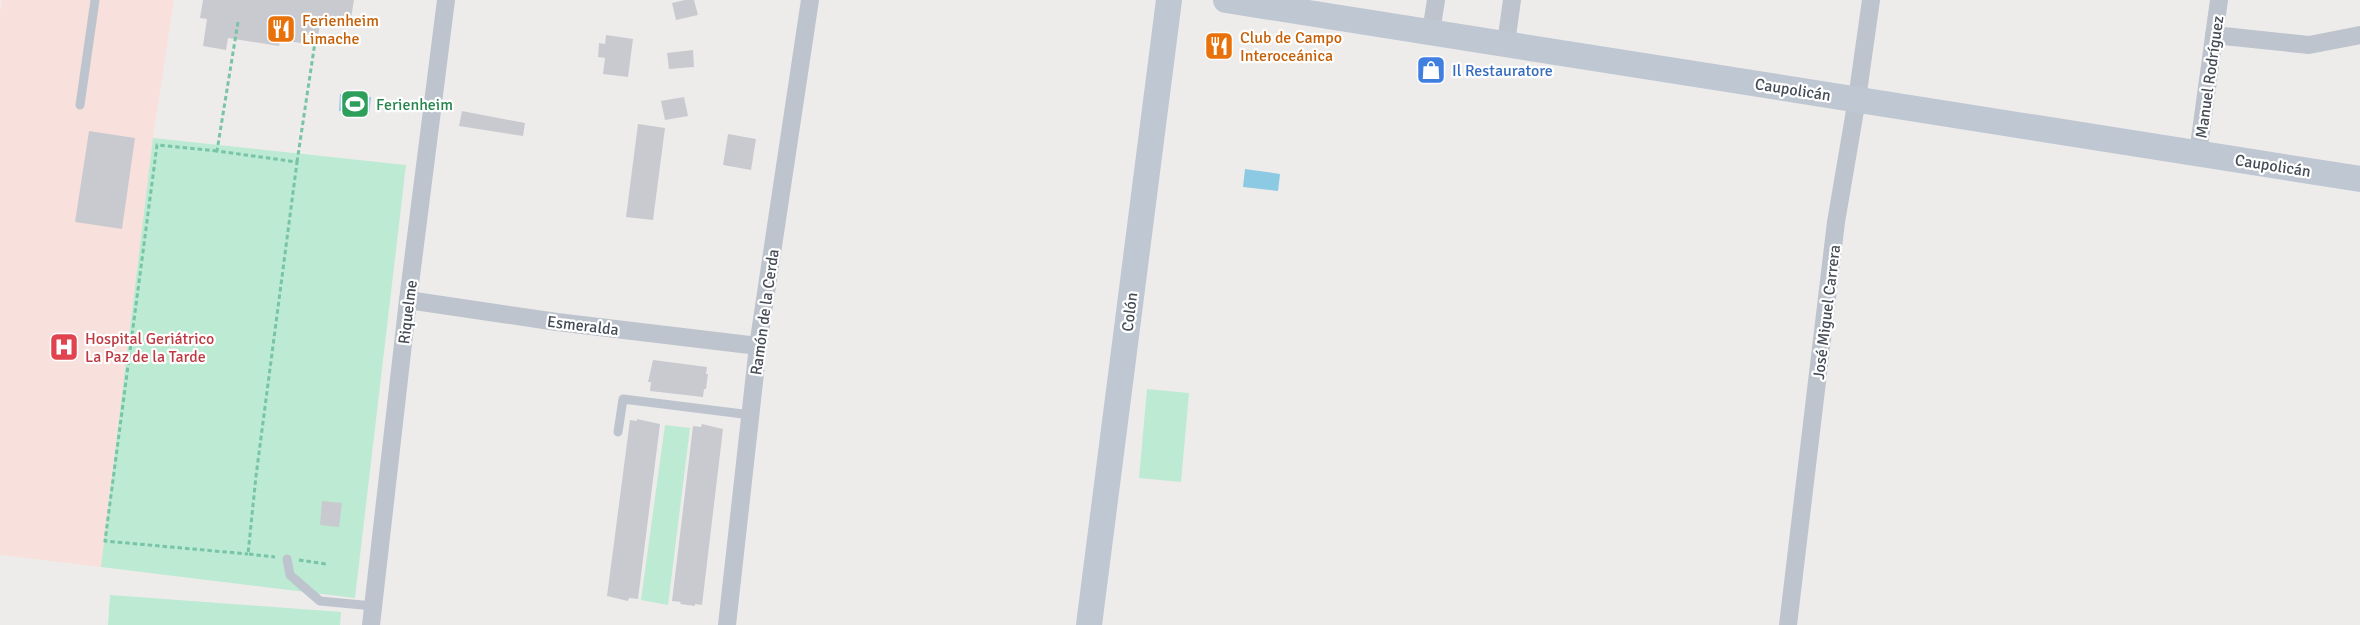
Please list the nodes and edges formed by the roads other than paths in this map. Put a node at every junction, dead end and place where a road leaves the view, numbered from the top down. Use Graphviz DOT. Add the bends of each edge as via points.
graph roads {
  1 [pos="95,0"];
  2 [pos="446,0"];
  3 [pos="810,0"];
  4 [pos="1169,0"];
  5 [pos="1227,0"];
  6 [pos="1436,0"];
  7 [pos="1512,0"];
  8 [pos="1871,0"];
  9 [pos="2219,0"];
  10 [pos="1431,32"];
  11 [pos="2360,34"];
  12 [pos="2214,35"];
  13 [pos="1506,43"];
  14 [pos="1857,99"];
  15 [pos="80,105"];
  16 [pos="2198,153"];
  17 [pos="2360,179"];
  18 [pos="408,300"];
  19 [pos="758,346"];
  20 [pos="751,415"];
  21 [pos="618,432"];
  22 [pos="287,559"];
  23 [pos="373,606"];
  24 [pos="371,625"];
  25 [pos="727,625"];
  26 [pos="1089,625"];
  27 [pos="1788,625"];
  1 -- 15 [label="lane"];
  2 -- 18 [label="street, Riquelme"];
  3 -- 19 [label="street, Ramón de la Cerda"];
  4 -- 26 [label="street, Colón"];
  5 -- 10 [label="street, Caupolicán"];
  6 -- 10 [label="street"];
  7 -- 13 [label="street"];
  8 -- 14 [label="street, José Miguel Carrera"];
  9 -- 12 [label="street, Manuel Rodríguez"];
  10 -- 13 [label="street, Caupolicán"];
  11 -- 12 [label="street" via="2309,45"];
  12 -- 16 [label="street, Manuel Rodríguez"];
  13 -- 14 [label="street, Caupolicán"];
  14 -- 16 [label="street, Caupolicán"];
  14 -- 27 [label="street, José Miguel Carrera" via="1836,222"];
  16 -- 17 [label="street, Caupolicán"];
  18 -- 19 [label="street, Esmeralda"];
  18 -- 23 [label="street, Riquelme"];
  19 -- 20 [label="street, Ramón de la Cerda"];
  20 -- 21 [label="lane" via="622,399"];
  20 -- 25 [label="street, Ramón de la Cerda"];
  22 -- 23 [label="lane" via="291,575 320,601"];
  23 -- 24 [label="street, Riquelme"];
}
